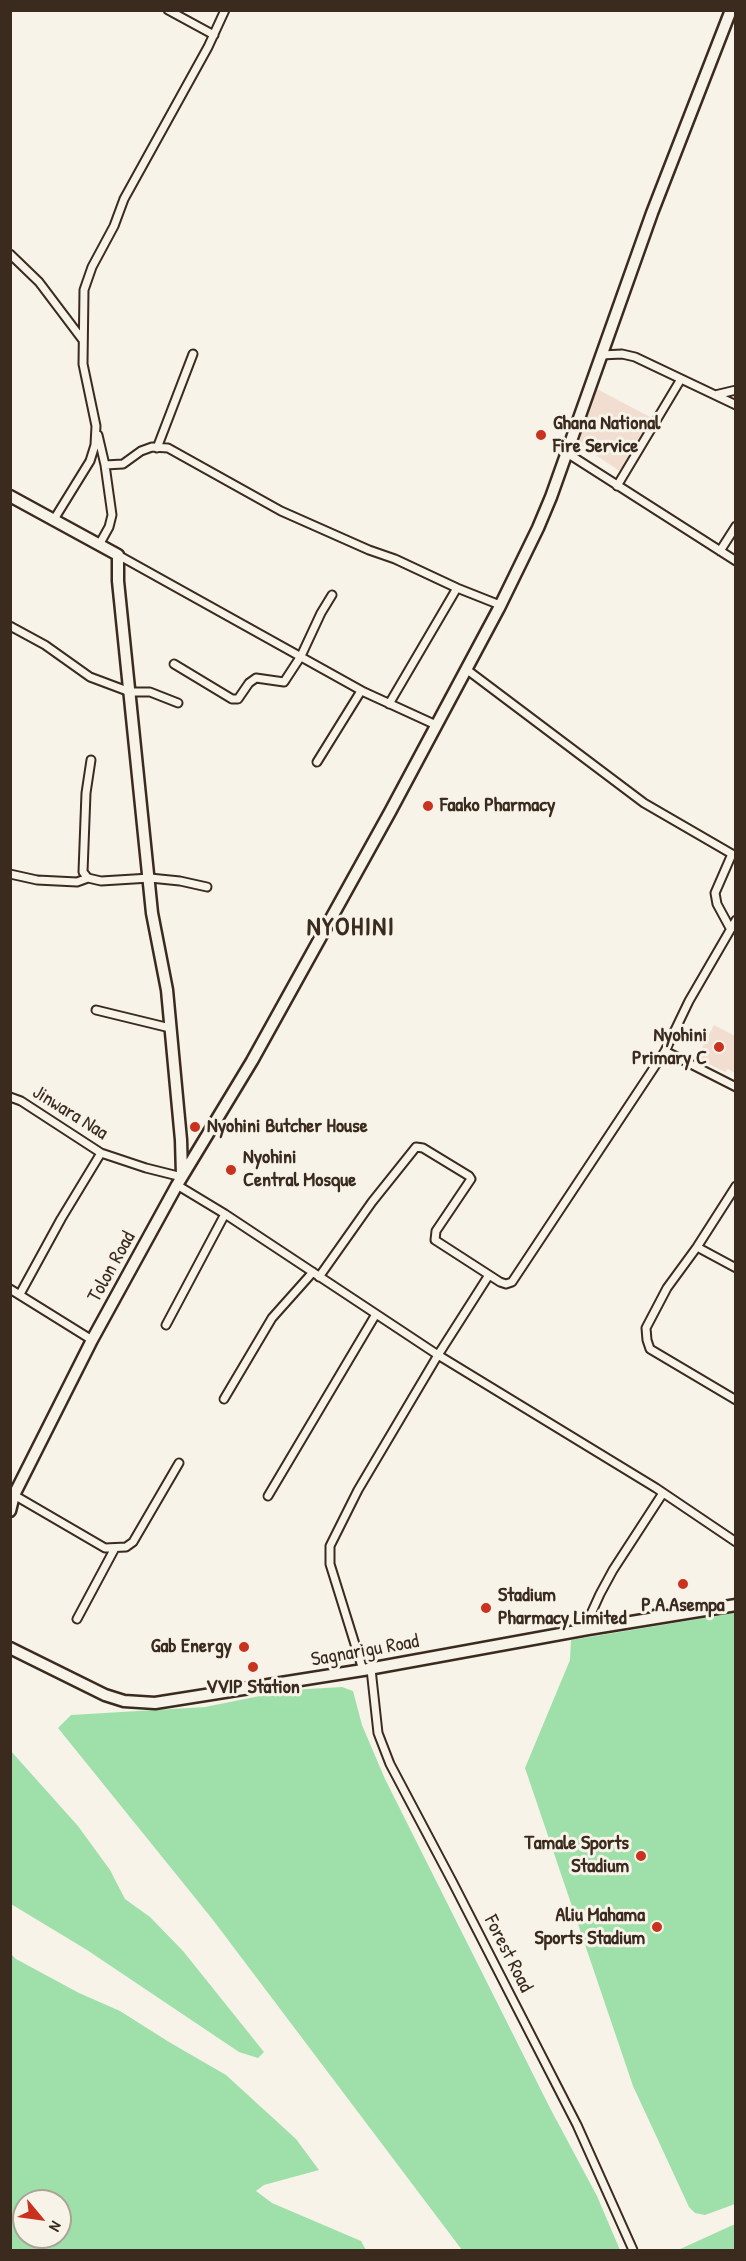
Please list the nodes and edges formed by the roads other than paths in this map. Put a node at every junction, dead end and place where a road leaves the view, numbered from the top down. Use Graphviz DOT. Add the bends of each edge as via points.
graph roads {
  1 [pos="168,10"];
  2 [pos="225,10"];
  3 [pos="731,10"];
  4 [pos="214,35"];
  5 [pos="10,254"];
  6 [pos="82,339"];
  7 [pos="193,354"];
  8 [pos="601,355"];
  9 [pos="681,379"];
  10 [pos="735,390"];
  11 [pos="715,395"];
  12 [pos="735,405"];
  13 [pos="96,426"];
  14 [pos="158,448"];
  15 [pos="567,453"];
  16 [pos="105,465"];
  17 [pos="617,486"];
  18 [pos="10,496"];
  19 [pos="53,521"];
  20 [pos="735,526"];
  21 [pos="99,544"];
  22 [pos="720,551"];
  23 [pos="118,555"];
  24 [pos="735,561"];
  25 [pos="457,588"];
  26 [pos="332,595"];
  27 [pos="500,605"];
  28 [pos="10,626"];
  29 [pos="301,656"];
  30 [pos="174,664"];
  31 [pos="466,669"];
  32 [pos="361,691"];
  33 [pos="130,692"];
  34 [pos="178,703"];
  35 [pos="389,704"];
  36 [pos="436,725"];
  37 [pos="91,760"];
  38 [pos="317,762"];
  39 [pos="10,874"];
  40 [pos="88,878"];
  41 [pos="150,878"];
  42 [pos="207,887"];
  43 [pos="735,921"];
  44 [pos="730,928"];
  45 [pos="96,1010"];
  46 [pos="170,1028"];
  47 [pos="665,1051"];
  48 [pos="735,1087"];
  49 [pos="10,1097"];
  50 [pos="101,1153"];
  51 [pos="179,1181"];
  52 [pos="735,1186"];
  53 [pos="225,1214"];
  54 [pos="697,1247"];
  55 [pos="735,1268"];
  56 [pos="316,1274"];
  57 [pos="489,1275"];
  58 [pos="10,1289"];
  59 [pos="20,1294"];
  60 [pos="376,1314"];
  61 [pos="166,1325"];
  62 [pos="92,1340"];
  63 [pos="438,1355"];
  64 [pos="224,1399"];
  65 [pos="735,1400"];
  66 [pos="179,1463"];
  67 [pos="663,1493"];
  68 [pos="12,1496"];
  69 [pos="268,1496"];
  70 [pos="10,1511"];
  71 [pos="735,1542"];
  72 [pos="115,1548"];
  73 [pos="735,1605"];
  74 [pos="77,1618"];
  75 [pos="593,1628"];
  76 [pos="10,1648"];
  77 [pos="367,1670"];
  78 [pos="633,2250"];
  1 -- 4 [label="street"];
  2 -- 4 [label="street"];
  3 -- 8 [label="main road, Tolon Road"];
  4 -- 6 [label="street" via="137,174 92,267 84,290"];
  5 -- 6 [label="street" via="39,282"];
  6 -- 13 [label="street"];
  7 -- 14 [label="street"];
  8 -- 9 [label="street" via="631,355"];
  8 -- 15 [label="main road, Tolon Road"];
  9 -- 11 [label="street"];
  9 -- 17 [label="street"];
  10 -- 11 [label="street"];
  11 -- 12 [label="street"];
  13 -- 16 [label="street"];
  13 -- 19 [label="street" via="90,461"];
  14 -- 16 [label="street" via="141,451 123,464"];
  14 -- 25 [label="street" via="168,448 290,515"];
  15 -- 17 [label="street"];
  15 -- 27 [label="main road, Tolon Road" via="538,528"];
  16 -- 21 [label="street" via="112,515"];
  17 -- 22 [label="street"];
  18 -- 19 [label="main road"];
  19 -- 21 [label="main road"];
  20 -- 22 [label="street"];
  21 -- 23 [label="main road"];
  22 -- 24 [label="street"];
  23 -- 29 [label="street"];
  23 -- 33 [label="main road"];
  25 -- 27 [label="street"];
  25 -- 35 [label="street"];
  26 -- 29 [label="street"];
  27 -- 31 [label="main road, Tolon Road"];
  28 -- 33 [label="street" via="90,677"];
  29 -- 30 [label="street" via="284,682 256,678 238,699"];
  29 -- 32 [label="street"];
  31 -- 36 [label="main road, Tolon Road"];
  31 -- 44 [label="street" via="644,802 732,854 715,893"];
  32 -- 35 [label="street"];
  32 -- 38 [label="street"];
  33 -- 34 [label="street" via="150,692"];
  33 -- 41 [label="main road"];
  35 -- 36 [label="street"];
  36 -- 51 [label="main road, Tolon Road" via="252,1061"];
  37 -- 40 [label="street" via="83,872"];
  39 -- 40 [label="street" via="37,880 77,882"];
  40 -- 41 [label="street"];
  41 -- 42 [label="street"];
  41 -- 46 [label="main road"];
  43 -- 44 [label="street"];
  44 -- 47 [label="street"];
  45 -- 46 [label="street"];
  46 -- 51 [label="main road"];
  47 -- 48 [label="street"];
  47 -- 57 [label="street" via="512,1282 506,1284"];
  49 -- 50 [label="street, Jinwara Naa"];
  50 -- 51 [label="street, Jinwara Naa"];
  50 -- 59 [label="street"];
  51 -- 53 [label="street, Jinwara Naa"];
  51 -- 62 [label="main road, Tolon Road"];
  52 -- 54 [label="street"];
  53 -- 56 [label="street, Jinwara Naa"];
  53 -- 61 [label="street"];
  54 -- 55 [label="street"];
  54 -- 65 [label="street" via="667,1288 646,1328 647,1340 650,1349"];
  56 -- 57 [label="street" via="416,1147 470,1176 436,1231 435,1239"];
  56 -- 60 [label="street, Jinwara Naa"];
  56 -- 64 [label="street" via="272,1318"];
  57 -- 63 [label="street, Forest Road"];
  58 -- 59 [label="street"];
  59 -- 62 [label="street"];
  60 -- 63 [label="street, Jinwara Naa"];
  60 -- 69 [label="street"];
  62 -- 68 [label="main road, Tolon Road"];
  63 -- 67 [label="street, Jinwara Naa"];
  63 -- 77 [label="street, Forest Road" via="358,1490 330,1546 330,1564"];
  66 -- 72 [label="street" via="133,1542"];
  67 -- 71 [label="street, Jinwara Naa"];
  67 -- 75 [label="street" via="600,1594 590,1616"];
  68 -- 70 [label="main road, Tolon Road"];
  68 -- 72 [label="street" via="105,1548"];
  72 -- 74 [label="street"];
  73 -- 75 [label="main road, Sagnarigu Road"];
  75 -- 77 [label="main road, Sagnarigu Road"];
  76 -- 77 [label="main road, Sagnarigu Road" via="105,1695 136,1703"];
  77 -- 78 [label="street, Forest Road" via="378,1733 390,1764 577,2125"];
}
